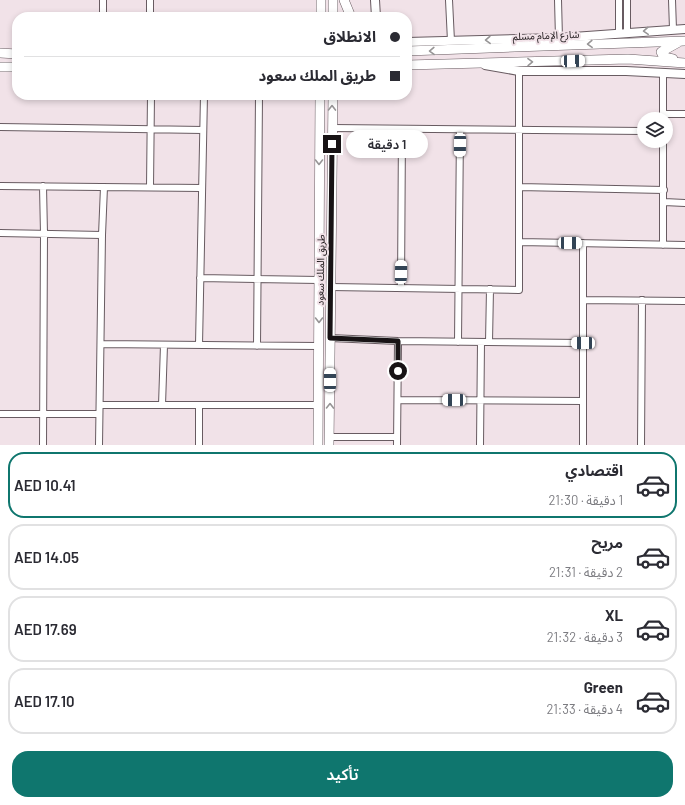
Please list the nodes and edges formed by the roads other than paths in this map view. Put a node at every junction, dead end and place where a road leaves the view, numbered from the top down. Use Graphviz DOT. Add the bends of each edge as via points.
graph roads {
  1 [pos="103,0"];
  2 [pos="150,0"];
  3 [pos="321,0"];
  4 [pos="333,0"];
  5 [pos="344,0"];
  6 [pos="375,0"];
  7 [pos="449,0"];
  8 [pos="558,0"];
  9 [pos="619,0"];
  10 [pos="627,0"];
  11 [pos="672,0"];
  12 [pos="103,12"];
  13 [pos="150,12"];
  14 [pos="321,12"];
  15 [pos="333,12"];
  16 [pos="349,12"];
  17 [pos="376,12"];
  18 [pos="685,29"];
  19 [pos="673,30"];
  20 [pos="623,33"];
  21 [pos="559,38"];
  22 [pos="451,41"];
  23 [pos="682,41"];
  24 [pos="412,42"];
  25 [pos="412,52"];
  26 [pos="0,53"];
  27 [pos="12,54"];
  28 [pos="685,62"];
  29 [pos="469,63"];
  30 [pos="412,65"];
  31 [pos="0,67"];
  32 [pos="12,67"];
  33 [pos="519,71"];
  34 [pos="663,73"];
  35 [pos="685,74"];
  36 [pos="151,100"];
  37 [pos="204,100"];
  38 [pos="260,100"];
  39 [pos="320,100"];
  40 [pos="333,100"];
  41 [pos="663,112"];
  42 [pos="685,114"];
  43 [pos="673,115"];
  44 [pos="0,128"];
  45 [pos="332,128"];
  46 [pos="402,129"];
  47 [pos="151,130"];
  48 [pos="203,130"];
  49 [pos="460,130"];
  50 [pos="519,130"];
  51 [pos="637,131"];
  52 [pos="663,148"];
  53 [pos="0,186"];
  54 [pos="43,186"];
  55 [pos="104,187"];
  56 [pos="150,187"];
  57 [pos="519,187"];
  58 [pos="202,188"];
  59 [pos="664,190"];
  60 [pos="664,202"];
  61 [pos="685,203"];
  62 [pos="0,233"];
  63 [pos="44,234"];
  64 [pos="102,235"];
  65 [pos="519,242"];
  66 [pos="583,243"];
  67 [pos="663,245"];
  68 [pos="685,245"];
  69 [pos="200,278"];
  70 [pos="258,279"];
  71 [pos="319,280"];
  72 [pos="331,287"];
  73 [pos="401,288"];
  74 [pos="458,288"];
  75 [pos="490,289"];
  76 [pos="583,300"];
  77 [pos="642,300"];
  78 [pos="685,301"];
  79 [pos="330,338"];
  80 [pos="398,341"];
  81 [pos="458,342"];
  82 [pos="481,342"];
  83 [pos="489,342"];
  84 [pos="583,343"];
  85 [pos="101,344"];
  86 [pos="164,345"];
  87 [pos="199,345"];
  88 [pos="257,346"];
  89 [pos="319,346"];
  90 [pos="398,400"];
  91 [pos="481,400"];
  92 [pos="583,401"];
  93 [pos="100,405"];
  94 [pos="162,405"];
  95 [pos="199,405"];
  96 [pos="319,405"];
  97 [pos="0,414"];
  98 [pos="43,414"];
  99 [pos="99,414"];
  100 [pos="397,437"];
  101 [pos="329,441"];
  102 [pos="43,445"];
  103 [pos="99,445"];
  104 [pos="199,445"];
  105 [pos="318,445"];
  106 [pos="397,445"];
  107 [pos="480,445"];
  108 [pos="583,445"];
  109 [pos="641,445"];
  1 -- 12 [label="street"];
  2 -- 13 [label="street"];
  3 -- 14 [label="main road"];
  4 -- 15 [label="main road"];
  5 -- 16 [label="main road"];
  6 -- 17 [label="street"];
  7 -- 22 [label="street"];
  8 -- 21 [label="street"];
  9 -- 20 [label="street"];
  10 -- 20 [label="street"];
  11 -- 19 [label="street"];
  18 -- 19 [label="street"];
  19 -- 20 [label="street, one-way"];
  20 -- 21 [label="street"];
  21 -- 22 [label="street, one-way"];
  22 -- 24 [label="street"];
  23 -- 25 [label="main road, شارع الإمام مسلم, one-way"];
  23 -- 28 [label="main road" via="661,52 664,57"];
  26 -- 27 [label="main road"];
  29 -- 28 [label="main road, one-way" via="628,60"];
  29 -- 30 [label="main road"];
  29 -- 33 [label="street"];
  31 -- 32 [label="main road"];
  33 -- 34 [label="street" via="626,70"];
  33 -- 50 [label="street"];
  34 -- 35 [label="street"];
  34 -- 41 [label="street"];
  36 -- 47 [label="street"];
  37 -- 48 [label="street"];
  38 -- 70 [label="street"];
  39 -- 71 [label="main road, طريق الملك سعود, one-way"];
  45 -- 40 [label="main road, طريق الملك سعود, one-way"];
  42 -- 43 [label="street"];
  44 -- 47 [label="street"];
  45 -- 46 [label="street"];
  45 -- 72 [label="main road, طريق الملك سعود"];
  46 -- 49 [label="street"];
  46 -- 73 [label="street"];
  47 -- 48 [label="street"];
  47 -- 56 [label="street"];
  48 -- 58 [label="street"];
  49 -- 50 [label="street"];
  49 -- 74 [label="street"];
  50 -- 51 [label="street"];
  50 -- 57 [label="street"];
  52 -- 59 [label="street"];
  53 -- 54 [label="street"];
  54 -- 55 [label="street"];
  54 -- 63 [label="street"];
  55 -- 56 [label="street"];
  55 -- 64 [label="street"];
  56 -- 58 [label="street"];
  57 -- 59 [label="street"];
  57 -- 65 [label="street"];
  58 -- 69 [label="street"];
  59 -- 60 [label="street"];
  60 -- 61 [label="street"];
  60 -- 67 [label="street"];
  62 -- 63 [label="street"];
  63 -- 64 [label="street"];
  63 -- 98 [label="street"];
  64 -- 85 [label="street"];
  65 -- 66 [label="street"];
  65 -- 75 [label="street" via="519,290"];
  66 -- 67 [label="street"];
  66 -- 76 [label="street"];
  67 -- 68 [label="street"];
  69 -- 70 [label="street"];
  69 -- 87 [label="street"];
  70 -- 71 [label="street"];
  70 -- 88 [label="street"];
  71 -- 89 [label="main road, طريق الملك سعود, one-way"];
  72 -- 73 [label="street"];
  72 -- 79 [label="main road, طريق الملك سعود"];
  73 -- 74 [label="street"];
  74 -- 75 [label="street"];
  74 -- 81 [label="street"];
  75 -- 83 [label="street"];
  76 -- 77 [label="street"];
  76 -- 84 [label="street"];
  77 -- 78 [label="street"];
  77 -- 109 [label="street"];
  79 -- 80 [label="street"];
  101 -- 79 [label="main road, طريق الملك سعود, one-way"];
  80 -- 81 [label="street"];
  80 -- 90 [label="street"];
  81 -- 82 [label="street"];
  82 -- 83 [label="street"];
  82 -- 91 [label="street"];
  83 -- 84 [label="street"];
  84 -- 92 [label="street"];
  85 -- 86 [label="street"];
  85 -- 93 [label="street"];
  86 -- 87 [label="street"];
  86 -- 94 [label="street"];
  87 -- 88 [label="street"];
  88 -- 89 [label="street"];
  89 -- 96 [label="main road, طريق الملك سعود"];
  90 -- 91 [label="street"];
  90 -- 100 [label="street"];
  91 -- 92 [label="street"];
  91 -- 107 [label="street"];
  92 -- 108 [label="street"];
  93 -- 94 [label="street"];
  93 -- 99 [label="street"];
  94 -- 95 [label="street"];
  95 -- 96 [label="street"];
  95 -- 104 [label="street"];
  96 -- 105 [label="main road, طريق الملك سعود"];
  97 -- 98 [label="street"];
  98 -- 99 [label="street"];
  98 -- 102 [label="street"];
  99 -- 103 [label="street"];
  100 -- 101 [label="street"];
  100 -- 106 [label="street"];
}
